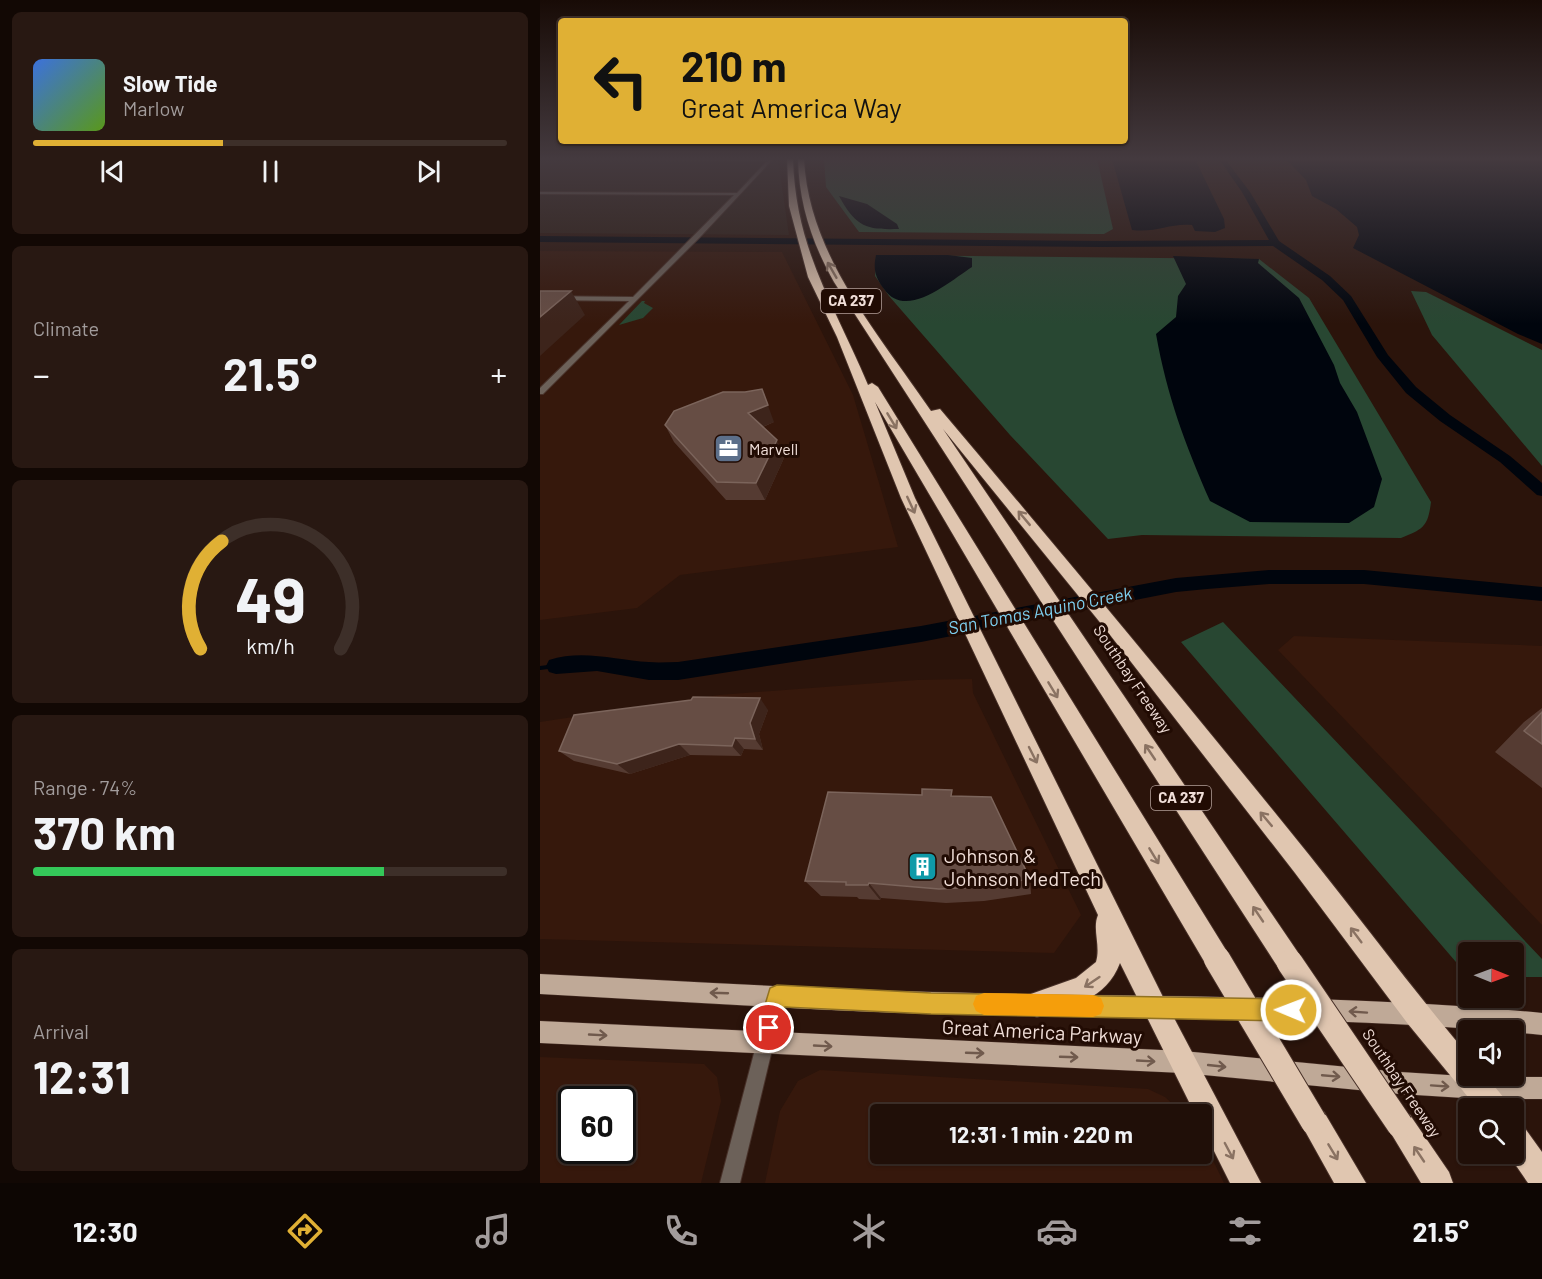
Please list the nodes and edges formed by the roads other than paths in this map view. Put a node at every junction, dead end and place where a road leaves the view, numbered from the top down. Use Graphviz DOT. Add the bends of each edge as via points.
graph roads {
  1 [pos="719,214"];
  2 [pos="796,214"];
  3 [pos="810,214"];
  4 [pos="540,298"];
  5 [pos="634,299"];
  6 [pos="840,334"];
  7 [pos="887,354"];
  8 [pos="540,392"];
  9 [pos="1099,891"];
  10 [pos="540,984"];
  11 [pos="777,996"];
  12 [pos="1037,1004"];
  13 [pos="1155,1008"];
  14 [pos="1417,1015"];
  15 [pos="1542,1024"];
  16 [pos="540,1032"];
  17 [pos="765,1044"];
  18 [pos="1183,1062"];
  19 [pos="1478,1087"];
  20 [pos="1542,1088"];
  21 [pos="1524,1152"];
  22 [pos="1542,1178"];
  23 [pos="730,1183"];
  24 [pos="1246,1183"];
  25 [pos="1351,1183"];
  26 [pos="1438,1183"];
  1 -- 5 [label="street"];
  2 -- 6 [label="highway, CA 237" via="817,286"];
  7 -- 3 [label="highway, Southbay Freeway / CA 237, one-way" via="838,282 819,246"];
  4 -- 5 [label="street"];
  5 -- 8 [label="street"];
  6 -- 9 [label="highway, one-way" via="908,498"];
  6 -- 25 [label="highway, CA 237, one-way, bridge"];
  14 -- 7 [label="highway, one-way" via="1303,864 1113,626"];
  26 -- 7 [label="highway, Southbay Freeway / CA 237, one-way, bridge"];
  9 -- 12 [label="highway, one-way" via="1112,951 1106,972 1091,985"];
  9 -- 13 [label="highway"];
  11 -- 10 [label="main road, Great America Parkway, one-way"];
  11 -- 12 [label="main road, Great America Parkway"];
  11 -- 17 [label="street"];
  12 -- 13 [label="main road, Great America Parkway"];
  14 -- 13 [label="main road, Great America Parkway, one-way"];
  13 -- 18 [label="highway"];
  14 -- 15 [label="main road, Great America Parkway"];
  14 -- 19 [label="highway"];
  16 -- 17 [label="main road, Great America Parkway, one-way"];
  17 -- 18 [label="main road, Great America Parkway, one-way"];
  17 -- 23 [label="street"];
  18 -- 19 [label="main road, Great America Parkway, one-way"];
  18 -- 24 [label="highway, one-way"];
  19 -- 20 [label="main road, Great America Parkway"];
  21 -- 22 [label="highway"];
}
